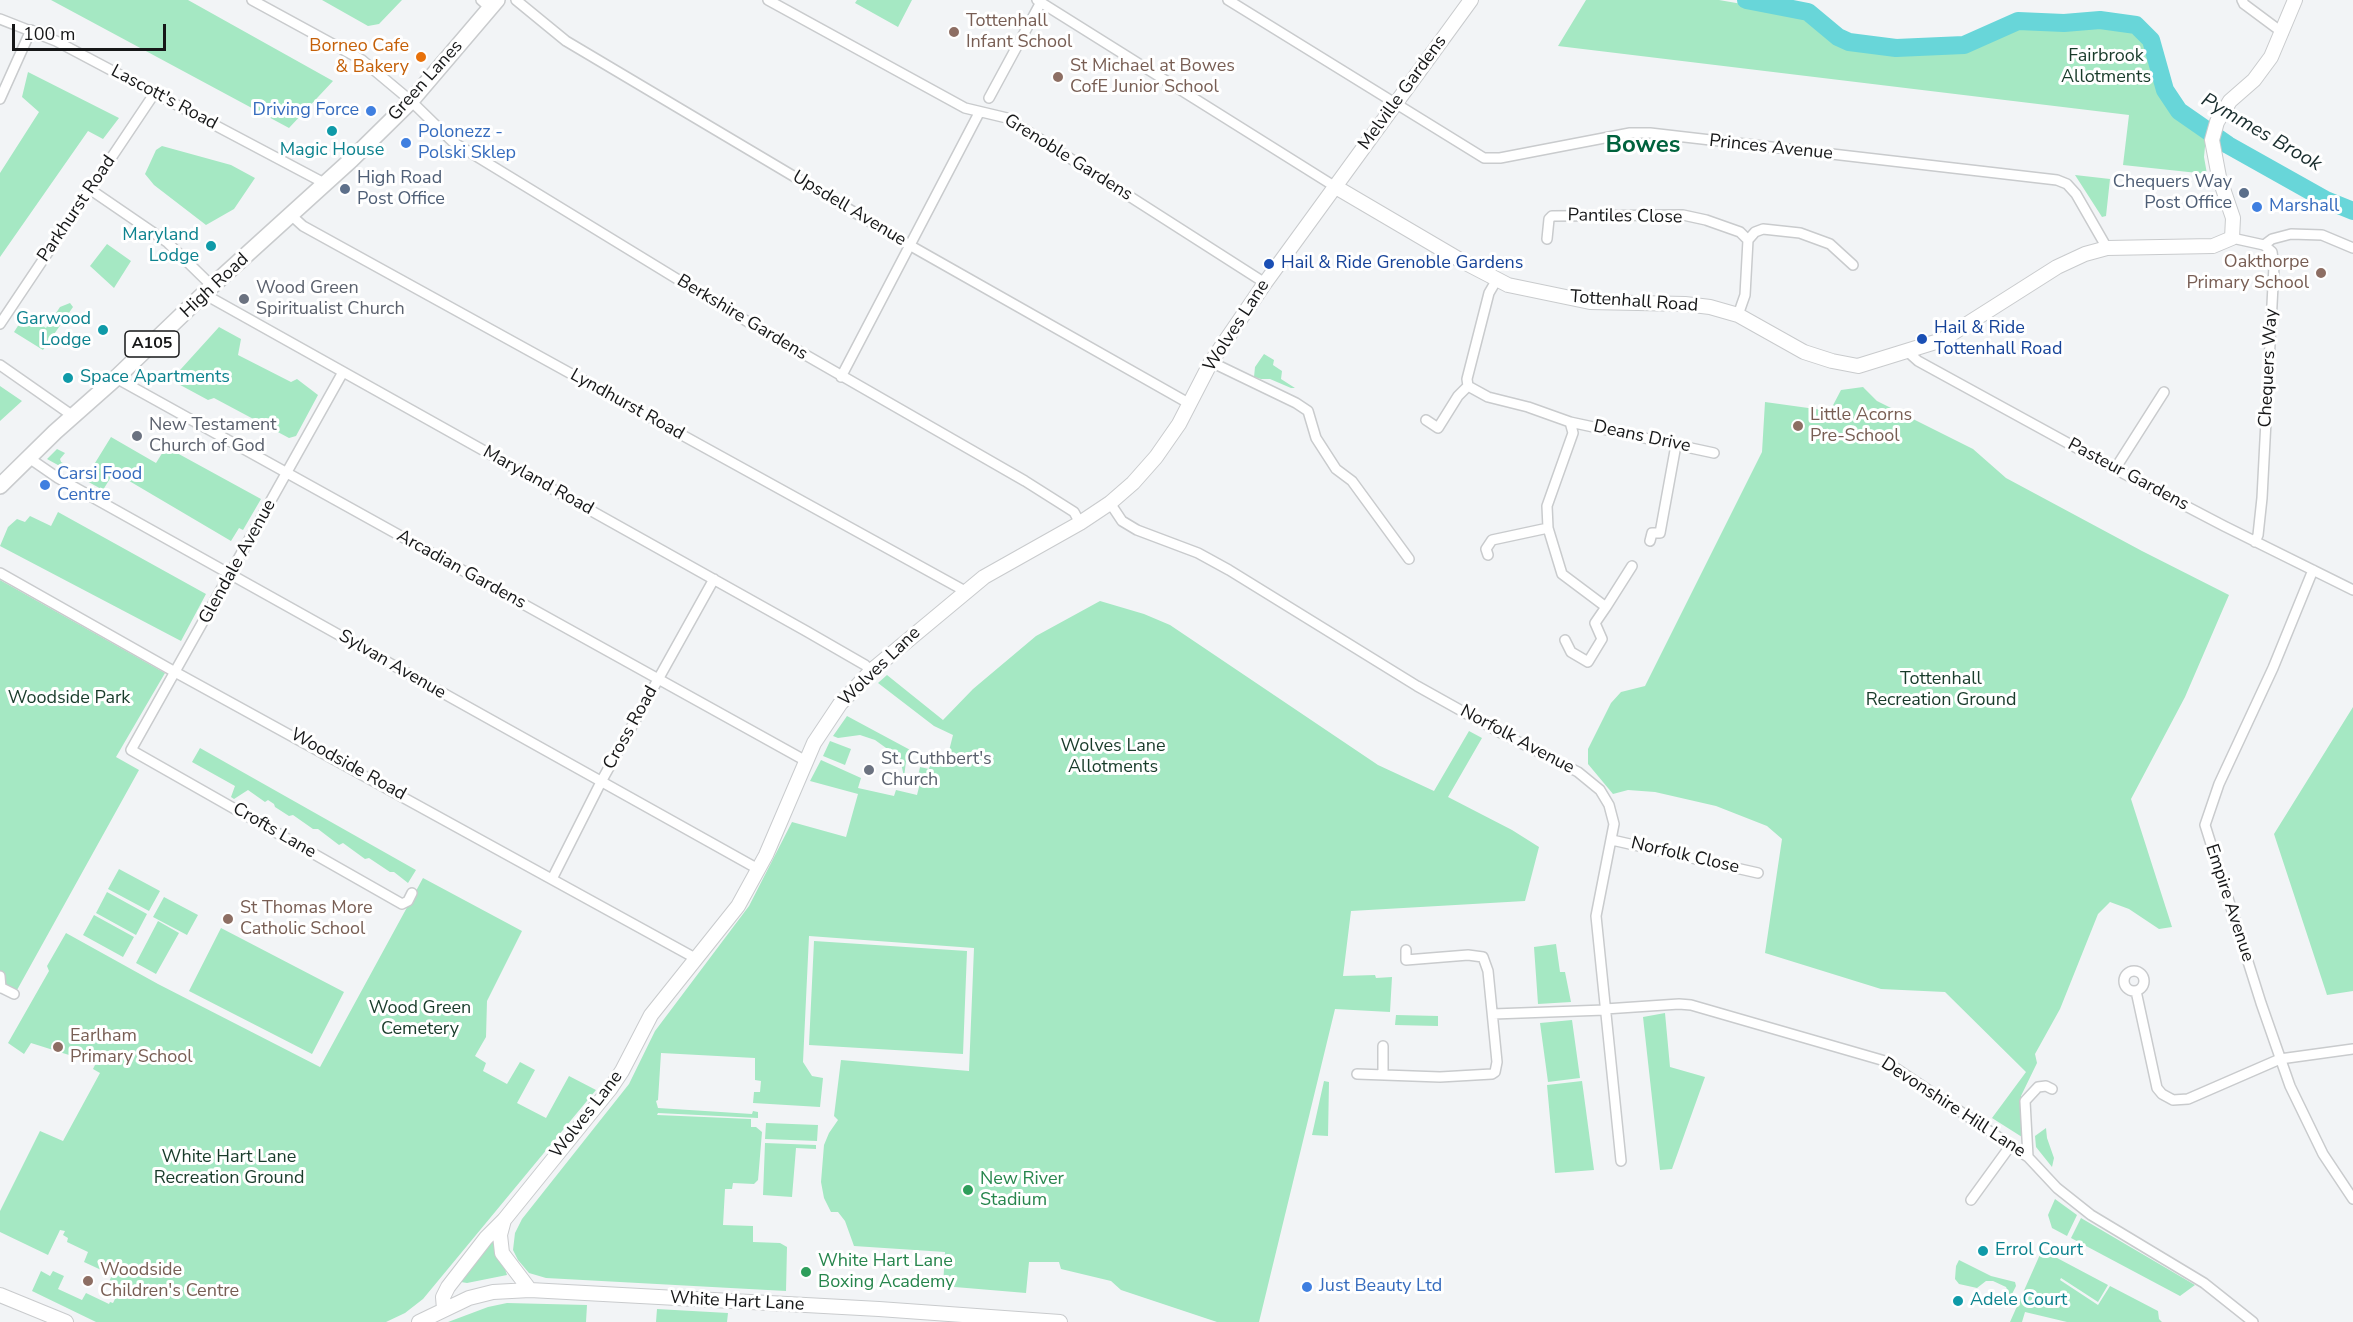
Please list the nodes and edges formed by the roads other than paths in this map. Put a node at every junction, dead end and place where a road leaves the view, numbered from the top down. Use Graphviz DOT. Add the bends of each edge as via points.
graph roads {
  1 [pos="252,0"];
  2 [pos="516,0"];
  3 [pos="768,0"];
  4 [pos="1228,0"];
  5 [pos="2242,0"];
  6 [pos="2295,0"];
  7 [pos="1042,1"];
  8 [pos="489,2"];
  9 [pos="1467,2"];
  10 [pos="0,19"];
  11 [pos="31,30"];
  12 [pos="2283,33"];
  13 [pos="154,94"];
  14 [pos="989,98"];
  15 [pos="0,99"];
  16 [pos="411,101"];
  17 [pos="1395,105"];
  18 [pos="979,113"];
  19 [pos="351,160"];
  20 [pos="326,184"];
  21 [pos="1334,186"];
  22 [pos="91,190"];
  23 [pos="292,216"];
  24 [pos="1752,236"];
  25 [pos="2232,238"];
  26 [pos="1547,239"];
  27 [pos="2264,245"];
  28 [pos="911,246"];
  29 [pos="2107,248"];
  30 [pos="2353,248"];
  31 [pos="1853,265"];
  32 [pos="1497,281"];
  33 [pos="1265,282"];
  34 [pos="208,290"];
  35 [pos="1738,315"];
  36 [pos="0,324"];
  37 [pos="1908,351"];
  38 [pos="1211,362"];
  39 [pos="0,365"];
  40 [pos="343,372"];
  41 [pos="842,377"];
  42 [pos="116,378"];
  43 [pos="1468,386"];
  44 [pos="2164,392"];
  45 [pos="1190,405"];
  46 [pos="73,416"];
  47 [pos="1426,420"];
  48 [pos="1570,422"];
  49 [pos="1676,445"];
  50 [pos="1714,453"];
  51 [pos="29,458"];
  52 [pos="2115,469"];
  53 [pos="287,473"];
  54 [pos="0,486"];
  55 [pos="1110,503"];
  56 [pos="1080,523"];
  57 [pos="1548,528"];
  58 [pos="1650,541"];
  59 [pos="2255,542"];
  60 [pos="1488,555"];
  61 [pos="1409,559"];
  62 [pos="1632,566"];
  63 [pos="2313,570"];
  64 [pos="0,573"];
  65 [pos="231,573"];
  66 [pos="714,579"];
  67 [pos="2353,590"];
  68 [pos="965,591"];
  69 [pos="1606,607"];
  70 [pos="1565,640"];
  71 [pos="871,670"];
  72 [pos="175,672"];
  73 [pos="658,679"];
  74 [pos="131,750"];
  75 [pos="806,762"];
  76 [pos="602,780"];
  77 [pos="1612,840"];
  78 [pos="758,869"];
  79 [pos="1758,873"];
  80 [pos="552,879"];
  81 [pos="412,893"];
  82 [pos="1406,951"];
  83 [pos="695,958"];
  84 [pos="0,976"];
  85 [pos="1,988"];
  86 [pos="2136,991"];
  87 [pos="14,994"];
  88 [pos="1605,1010"];
  89 [pos="1493,1014"];
  90 [pos="1383,1046"];
  91 [pos="2353,1049"];
  92 [pos="2280,1059"];
  93 [pos="1357,1074"];
  94 [pos="1383,1075"];
  95 [pos="2052,1089"];
  96 [pos="2011,1145"];
  97 [pos="2028,1157"];
  98 [pos="1621,1161"];
  99 [pos="2353,1199"];
  100 [pos="1971,1200"];
  101 [pos="504,1220"];
  102 [pos="530,1290"];
  103 [pos="0,1295"];
  104 [pos="444,1309"];
  105 [pos="66,1322"];
  106 [pos="419,1322"];
  107 [pos="1060,1322"];
  108 [pos="2253,1322"];
  1 -- 16 [label="street, Berkshire Gardens" via="362,60"];
  2 -- 28 [label="street, Upsdell Avenue" via="567,41"];
  3 -- 18 [label="street, Grenoble Gardens"];
  4 -- 17 [label="street, Princes Avenue"];
  5 -- 12 [label="street"];
  6 -- 12 [label="street"];
  7 -- 14 [label="street"];
  7 -- 21 [label="street, Tottenhall Road"];
  8 -- 16 [label="main road, Green Lanes / A105"];
  9 -- 17 [label="street, Melville Gardens"];
  10 -- 11 [label="street, Lascott's Road"];
  11 -- 13 [label="street, Lascott's Road"];
  11 -- 15 [label="street"];
  12 -- 25 [label="street" via="2254,80 2230,101 2217,122 2212,140 2233,218"];
  13 -- 20 [label="street, Lascott's Road"];
  13 -- 22 [label="street, Parkhurst Road"];
  16 -- 19 [label="main road, Green Lanes / A105"];
  16 -- 41 [label="street, Berkshire Gardens" via="453,142"];
  17 -- 21 [label="street, Melville Gardens"];
  17 -- 29 [label="street, Princes Avenue" via="1484,158 1630,133 2057,180 2076,194"];
  18 -- 28 [label="street"];
  18 -- 33 [label="street, Grenoble Gardens" via="1007,118"];
  19 -- 20 [label="main road, High Road / A105"];
  20 -- 23 [label="main road, High Road / A105"];
  21 -- 32 [label="street, Tottenhall Road"];
  21 -- 33 [label="street, Wolves Lane"];
  22 -- 34 [label="street, Maryland Road" via="167,242"];
  22 -- 36 [label="street, Parkhurst Road"];
  23 -- 34 [label="main road, High Road / A105"];
  23 -- 68 [label="street, Lyndhurst Road" via="303,226"];
  24 -- 26 [label="street, Pantiles Close" via="1683,215 1552,216"];
  24 -- 31 [label="street" via="1763,229 1800,233 1830,244"];
  24 -- 35 [label="street" via="1745,295"];
  25 -- 27 [label="street"];
  25 -- 29 [label="street, Tottenhall Road" via="2213,246"];
  27 -- 30 [label="street" via="2272,238 2291,234 2322,235"];
  27 -- 59 [label="street, Chequers Way" via="2272,252 2274,266 2262,498"];
  28 -- 41 [label="street"];
  28 -- 45 [label="street, Upsdell Avenue"];
  29 -- 37 [label="street, Tottenhall Road" via="2057,267 1942,340"];
  32 -- 35 [label="street, Tottenhall Road" via="1590,302 1684,304"];
  32 -- 43 [label="street" via="1489,293"];
  33 -- 38 [label="street, Wolves Lane"];
  34 -- 40 [label="street, Maryland Road"];
  34 -- 42 [label="main road, High Road / A105"];
  35 -- 37 [label="street, Tottenhall Road" via="1804,352 1832,361 1858,366"];
  37 -- 52 [label="street, Pasteur Gardens" via="1918,361"];
  38 -- 45 [label="street, Wolves Lane"];
  38 -- 61 [label="street" via="1308,411 1316,438 1336,469 1352,481"];
  39 -- 46 [label="street"];
  40 -- 53 [label="street, Glendale Avenue"];
  40 -- 66 [label="street, Maryland Road"];
  41 -- 56 [label="street, Berkshire Gardens" via="1025,481 1074,512"];
  42 -- 46 [label="main road, High Road / A105"];
  42 -- 53 [label="street, Arcadian Gardens"];
  43 -- 47 [label="street" via="1438,428"];
  43 -- 48 [label="street, Deans Drive" via="1488,398"];
  44 -- 52 [label="street"];
  45 -- 55 [label="street, Wolves Lane" via="1156,457"];
  46 -- 51 [label="main road, High Road / A105"];
  48 -- 49 [label="street, Deans Drive"];
  48 -- 57 [label="street" via="1573,433 1547,506"];
  49 -- 50 [label="street, Deans Drive"];
  49 -- 58 [label="street" via="1660,533 1652,533"];
  51 -- 54 [label="main road, High Road / A105"];
  51 -- 65 [label="street, Sylvan Avenue" via="58,478"];
  52 -- 59 [label="street, Pasteur Gardens"];
  53 -- 65 [label="street, Glendale Avenue"];
  53 -- 73 [label="street, Arcadian Gardens"];
  55 -- 56 [label="street, Wolves Lane"];
  55 -- 77 [label="street, Norfolk Avenue" via="1122,521 1137,530 1198,553 1417,686 1578,772 1600,790 1609,805 1614,824"];
  56 -- 68 [label="street, Wolves Lane" via="999,567"];
  57 -- 60 [label="street" via="1492,540 1486,549"];
  57 -- 69 [label="street" via="1562,574"];
  59 -- 63 [label="street, Pasteur Gardens"];
  62 -- 69 [label="street"];
  63 -- 67 [label="street, Pasteur Gardens"];
  63 -- 92 [label="street, Empire Avenue" via="2219,784 2205,825"];
  64 -- 72 [label="street, Woodside Road"];
  65 -- 72 [label="street, Glendale Avenue"];
  65 -- 76 [label="street, Sylvan Avenue"];
  66 -- 71 [label="street, Maryland Road"];
  66 -- 73 [label="street, Cross Road"];
  68 -- 71 [label="street, Wolves Lane"];
  69 -- 70 [label="street" via="1595,623 1602,639 1588,662 1571,652"];
  71 -- 75 [label="street, Wolves Lane" via="831,715"];
  72 -- 74 [label="street, Glendale Avenue"];
  72 -- 80 [label="street, Woodside Road"];
  73 -- 75 [label="street, Arcadian Gardens"];
  73 -- 76 [label="street, Cross Road"];
  74 -- 81 [label="street, Crofts Lane" via="402,904"];
  75 -- 78 [label="street, Wolves Lane"];
  76 -- 78 [label="street, Sylvan Avenue"];
  76 -- 80 [label="street, Cross Road"];
  77 -- 79 [label="street, Norfolk Close"];
  77 -- 88 [label="street, Norfolk Avenue" via="1596,916"];
  78 -- 83 [label="street, Wolves Lane" via="738,906"];
  80 -- 83 [label="street, Woodside Road"];
  82 -- 89 [label="street" via="1406,960 1483,957"];
  83 -- 101 [label="street, Wolves Lane" via="651,1015 616,1081"];
  84 -- 85 [label="street"];
  85 -- 87 [label="street"];
  86 -- 92 [label="street" via="2157,1088 2167,1098 2180,1101"];
  88 -- 89 [label="street, Devonshire Hill Lane"];
  88 -- 96 [label="street, Devonshire Hill Lane" via="1691,1005 1879,1058"];
  88 -- 98 [label="street, Norfolk Avenue"];
  89 -- 94 [label="street" via="1497,1068 1492,1074"];
  90 -- 94 [label="street"];
  91 -- 92 [label="street"];
  92 -- 99 [label="street, Empire Avenue" via="2323,1154"];
  93 -- 94 [label="street"];
  95 -- 97 [label="street" via="2038,1088 2025,1101"];
  96 -- 97 [label="street, Devonshire Hill Lane"];
  96 -- 100 [label="street"];
  97 -- 108 [label="street, Devonshire Hill Lane" via="2082,1209 2204,1283"];
  101 -- 102 [label="street" via="500,1235 502,1253"];
  101 -- 104 [label="street, Wolves Lane" via="444,1293"];
  102 -- 104 [label="street, White Hart Lane" via="493,1292"];
  102 -- 107 [label="street, White Hart Lane"];
  103 -- 105 [label="street"];
  104 -- 106 [label="street, White Hart Lane"];
}
